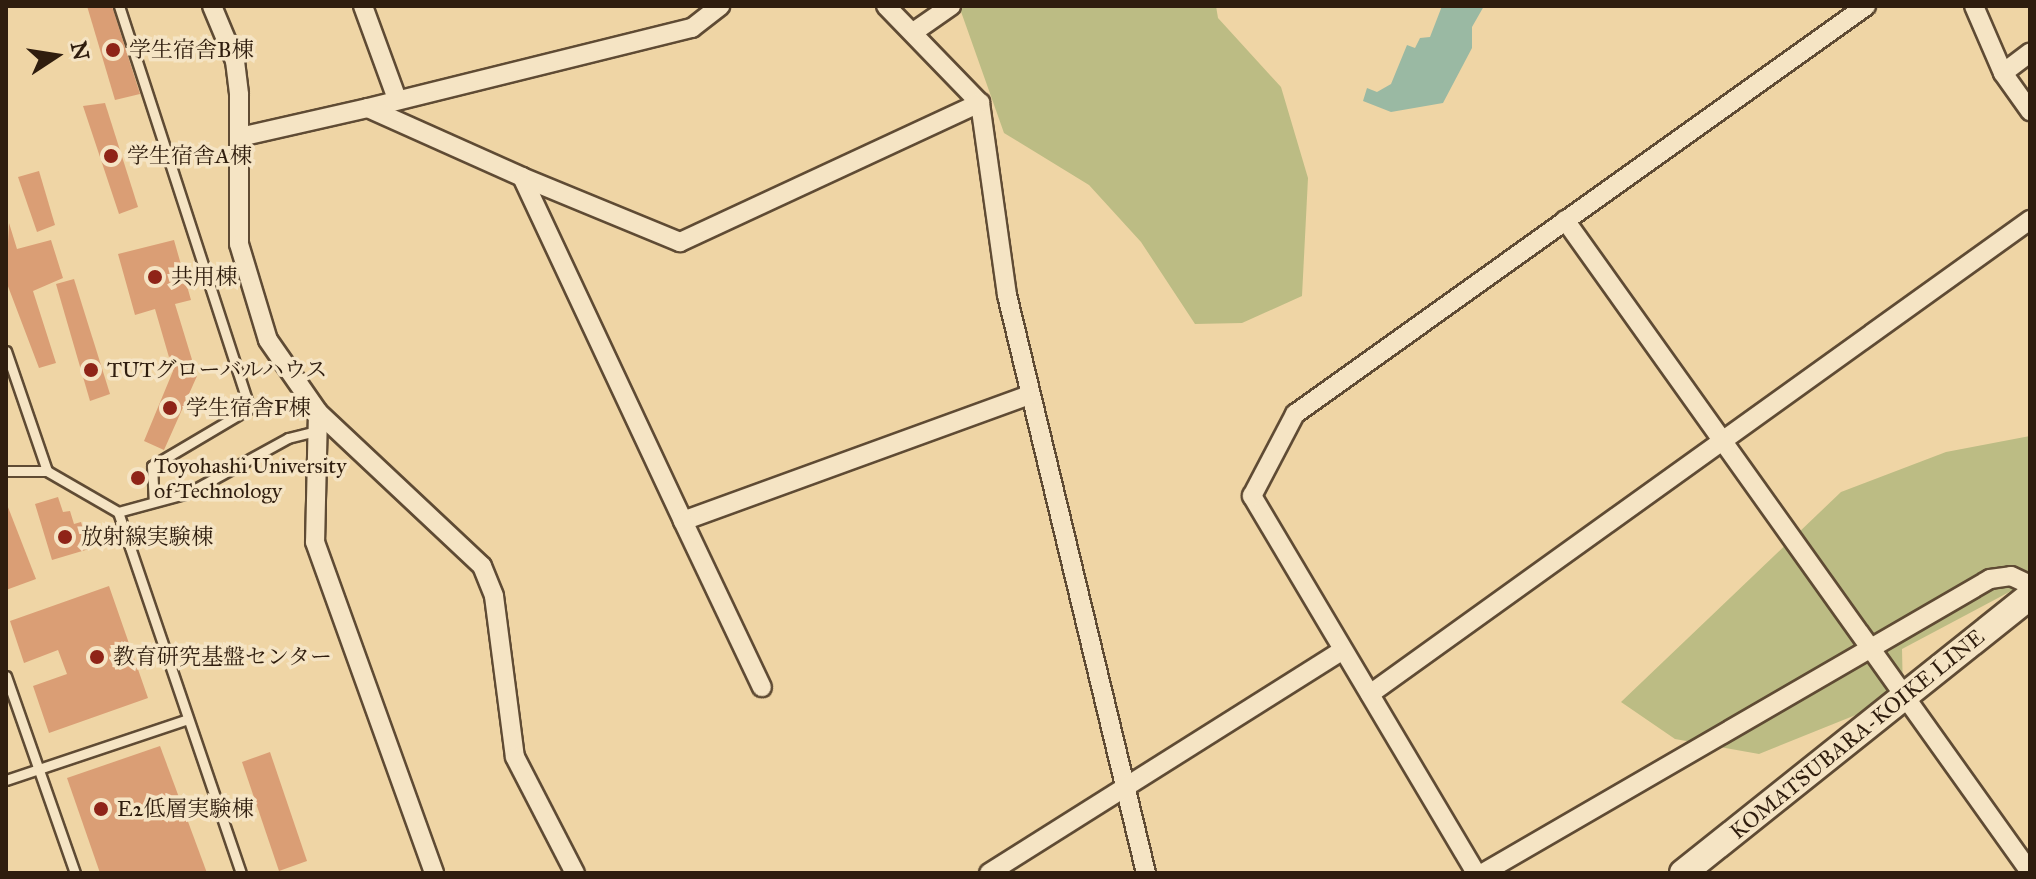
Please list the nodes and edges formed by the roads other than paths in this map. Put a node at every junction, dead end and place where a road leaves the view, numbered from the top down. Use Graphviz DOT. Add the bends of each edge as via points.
graph roads {
  1 [pos="119,6"];
  2 [pos="212,6"];
  3 [pos="363,6"];
  4 [pos="720,6"];
  5 [pos="886,6"];
  6 [pos="951,6"];
  7 [pos="1866,6"];
  8 [pos="1974,6"];
  9 [pos="915,31"];
  10 [pos="2030,53"];
  11 [pos="2003,73"];
  12 [pos="397,99"];
  13 [pos="980,103"];
  14 [pos="368,108"];
  15 [pos="2030,111"];
  16 [pos="240,137"];
  17 [pos="522,177"];
  18 [pos="1565,220"];
  19 [pos="2030,220"];
  20 [pos="6,351"];
  21 [pos="1030,395"];
  22 [pos="318,422"];
  23 [pos="1723,441"];
  24 [pos="6,471"];
  25 [pos="47,471"];
  26 [pos="154,499"];
  27 [pos="118,512"];
  28 [pos="683,521"];
  29 [pos="2030,585"];
  30 [pos="2030,596"];
  31 [pos="1870,646"];
  32 [pos="1343,650"];
  33 [pos="6,676"];
  34 [pos="762,687"];
  35 [pos="1370,694"];
  36 [pos="1903,696"];
  37 [pos="188,719"];
  38 [pos="38,769"];
  39 [pos="6,780"];
  40 [pos="1125,788"];
  41 [pos="2030,872"];
  42 [pos="75,873"];
  43 [pos="241,873"];
  44 [pos="434,873"];
  45 [pos="575,873"];
  46 [pos="989,873"];
  47 [pos="1146,873"];
  48 [pos="1476,873"];
  49 [pos="1483,873"];
  50 [pos="1683,873"];
  1 -- 26 [label="lane" via="250,408 152,466"];
  2 -- 16 [label="street" via="235,61"];
  3 -- 12 [label="street"];
  4 -- 12 [label="street" via="692,28"];
  5 -- 9 [label="street"];
  6 -- 9 [label="street"];
  7 -- 18 [label="street"];
  8 -- 11 [label="street"];
  9 -- 13 [label="street"];
  10 -- 11 [label="street"];
  11 -- 15 [label="street"];
  12 -- 14 [label="street"];
  13 -- 17 [label="street" via="680,242"];
  13 -- 21 [label="street" via="1007,295"];
  14 -- 16 [label="street"];
  14 -- 17 [label="street"];
  16 -- 22 [label="street" via="239,244 268,340"];
  17 -- 28 [label="street"];
  18 -- 23 [label="street"];
  18 -- 32 [label="street" via="1295,414 1273,450 1252,496"];
  19 -- 23 [label="street"];
  20 -- 25 [label="lane"];
  21 -- 28 [label="street"];
  21 -- 40 [label="street"];
  22 -- 26 [label="lane" via="188,493"];
  22 -- 44 [label="street" via="315,542"];
  22 -- 45 [label="street" via="482,566 494,596 515,757"];
  23 -- 31 [label="street"];
  23 -- 35 [label="street"];
  24 -- 25 [label="lane"];
  25 -- 27 [label="lane"];
  26 -- 27 [label="lane"];
  27 -- 37 [label="lane"];
  28 -- 34 [label="street"];
  29 -- 31 [label="street" via="2011,576 1990,579"];
  30 -- 36 [label="main road, KOMATSUBARA-KOIKE LINE"];
  31 -- 36 [label="street"];
  31 -- 49 [label="street"];
  32 -- 35 [label="street"];
  32 -- 40 [label="street"];
  33 -- 38 [label="lane"];
  35 -- 48 [label="street"];
  36 -- 41 [label="street"];
  36 -- 50 [label="main road, KOMATSUBARA-KOIKE LINE"];
  37 -- 38 [label="lane"];
  37 -- 43 [label="lane"];
  38 -- 39 [label="lane"];
  38 -- 42 [label="lane"];
  40 -- 46 [label="street"];
  40 -- 47 [label="street"];
}
